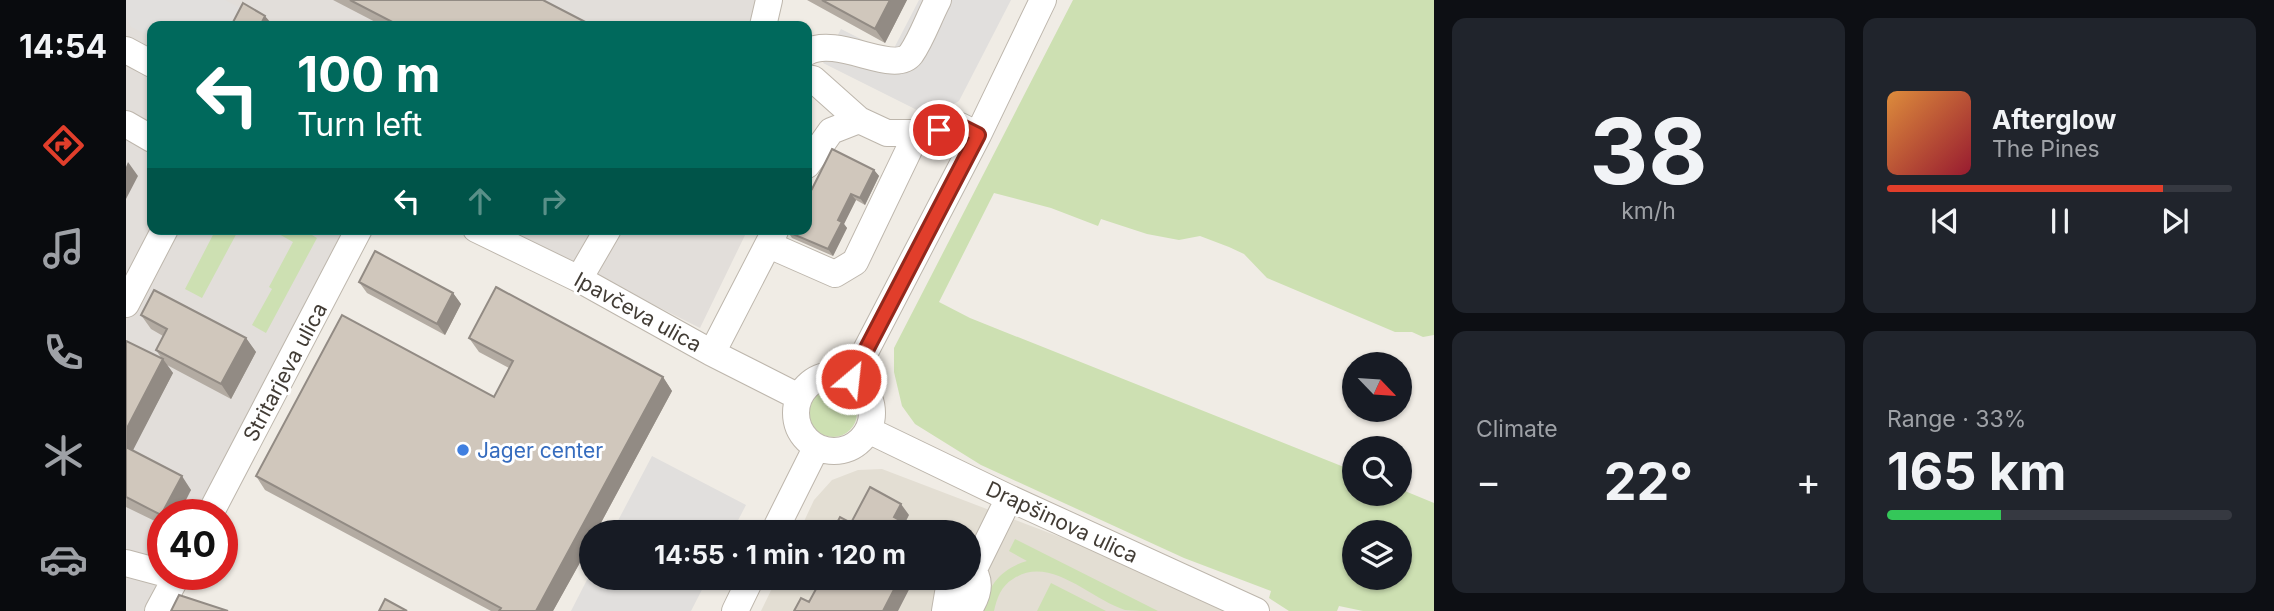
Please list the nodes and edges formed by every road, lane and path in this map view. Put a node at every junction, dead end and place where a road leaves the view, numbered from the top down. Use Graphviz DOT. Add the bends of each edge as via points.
graph roads {
  1 [pos="769,0"];
  2 [pos="938,0"];
  3 [pos="1044,0"];
  4 [pos="764,21"];
  5 [pos="812,49"];
  6 [pos="812,79"];
  7 [pos="859,120"];
  8 [pos="126,124"];
  9 [pos="917,133"];
  10 [pos="978,135"];
  11 [pos="147,136"];
  12 [pos="812,158"];
  13 [pos="162,235"];
  14 [pos="356,235"];
  15 [pos="488,235"];
  16 [pos="605,235"];
  17 [pos="772,237"];
  18 [pos="579,279"];
  19 [pos="126,304"];
  20 [pos="712,353"];
  21 [pos="851,379"];
  22 [pos="799,397"];
  23 [pos="868,430"];
  24 [pos="816,448"];
  25 [pos="1009,498"];
  26 [pos="218,499"];
  27 [pos="780,520"];
  28 [pos="981,549"];
  29 [pos="126,563"];
  30 [pos="147,569"];
  31 [pos="165,590"];
  32 [pos="745,590"];
  33 [pos="951,590"];
  34 [pos="977,590"];
  35 [pos="159,611"];
  36 [pos="734,611"];
  37 [pos="945,611"];
  38 [pos="968,611"];
  39 [pos="1256,611"];
  1 -- 4 [label="street"];
  2 -- 5 [label="street" via="902,62 836,47"];
  3 -- 10 [label="street"];
  6 -- 7 [label="street"];
  7 -- 9 [label="street" via="887,133"];
  7 -- 12 [label="street" via="831,131"];
  8 -- 11 [label="street"];
  9 -- 10 [label="street" via="960,126"];
  9 -- 17 [label="street" via="855,262 835,274"];
  10 -- 21 [label="street"];
  13 -- 19 [label="street"];
  14 -- 26 [label="street, Stritarjeva ulica"];
  15 -- 18 [label="street, Ipavčeva ulica"];
  16 -- 18 [label="street"];
  17 -- 20 [label="street"];
  18 -- 20 [label="street, Ipavčeva ulica"];
  20 -- 22 [label="street, Ipavčeva ulica"];
  21 -- 22 [label="street" via="839,375 816,379"];
  21 -- 23 [label="street" via="868,396"];
  22 -- 24 [label="street" via="796,420 806,441"];
  23 -- 24 [label="street" via="851,448 828,452"];
  23 -- 25 [label="street, Drapšinova ulica"];
  24 -- 27 [label="street"];
  25 -- 28 [label="street"];
  25 -- 39 [label="street, Drapšinova ulica"];
  29 -- 30 [label="street"];
  31 -- 35 [label="street"];
  32 -- 36 [label="street"];
  33 -- 37 [label="street"];
  34 -- 38 [label="street"];
}
